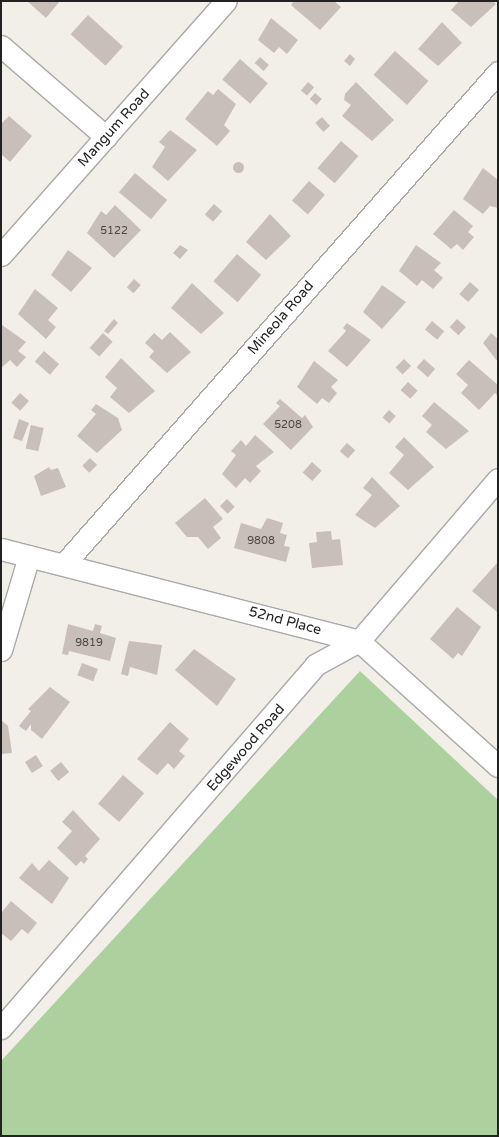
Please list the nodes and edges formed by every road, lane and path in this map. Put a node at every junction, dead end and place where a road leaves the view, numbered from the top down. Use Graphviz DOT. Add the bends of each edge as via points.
graph roads {
  1 [pos="226,1"];
  2 [pos="1,46"];
  3 [pos="498,72"];
  4 [pos="106,137"];
  5 [pos="1,255"];
  6 [pos="498,479"];
  7 [pos="1,549"];
  8 [pos="29,556"];
  9 [pos="64,564"];
  10 [pos="359,641"];
  11 [pos="1,650"];
  12 [pos="498,766"];
  13 [pos="1,1028"];
  1 -- 4 [label="street, Mangum Road"];
  2 -- 4 [label="street"];
  3 -- 9 [label="street, Mineola Road"];
  4 -- 5 [label="street, Mangum Road"];
  6 -- 10 [label="street, Edgewood Road"];
  7 -- 8 [label="street, 52nd Place"];
  8 -- 9 [label="street, 52nd Place"];
  8 -- 11 [label="street"];
  9 -- 10 [label="street, 52nd Place"];
  10 -- 12 [label="street, 52nd Place"];
  10 -- 13 [label="street, Edgewood Road" via="315,665"];
}
